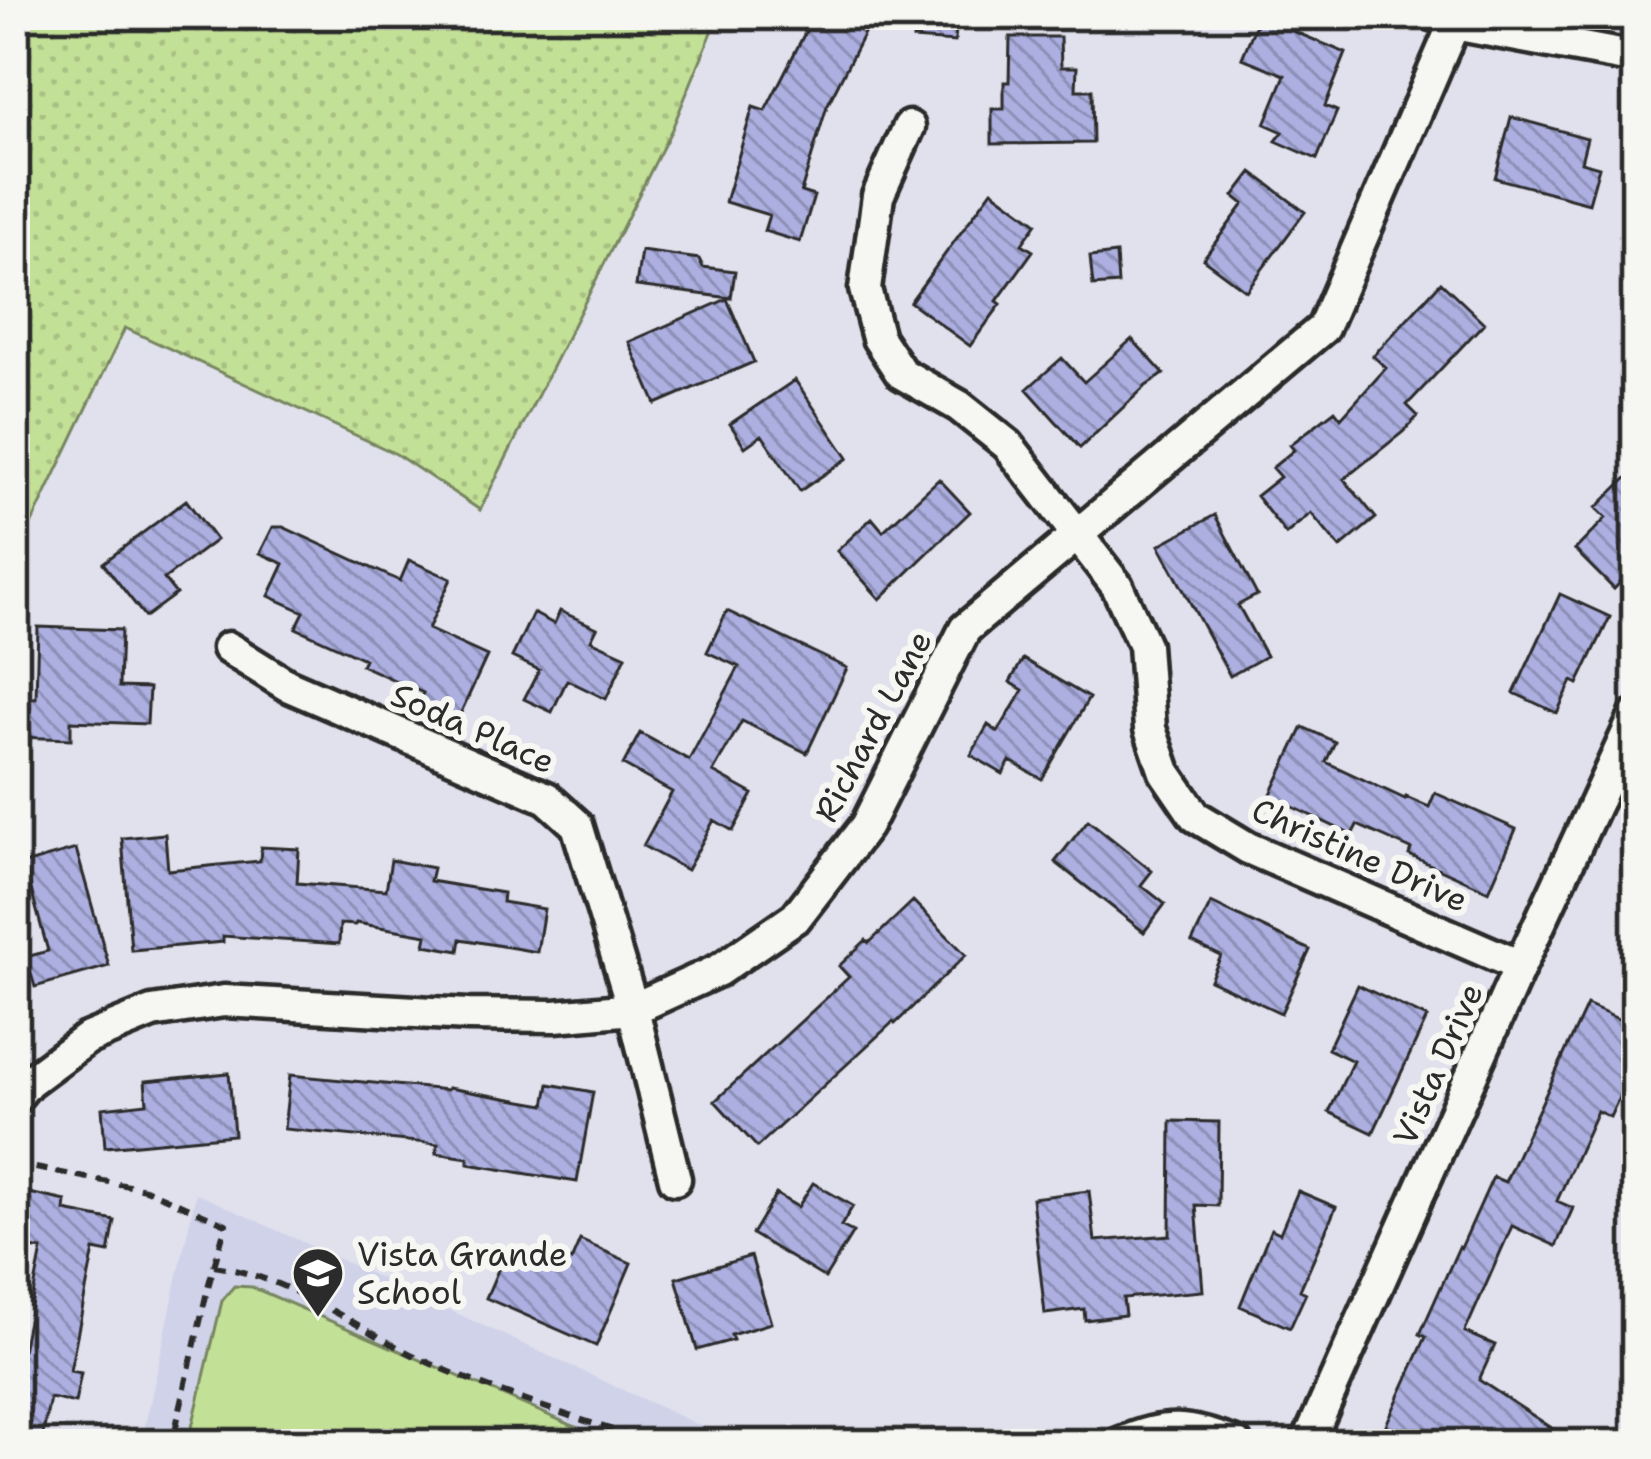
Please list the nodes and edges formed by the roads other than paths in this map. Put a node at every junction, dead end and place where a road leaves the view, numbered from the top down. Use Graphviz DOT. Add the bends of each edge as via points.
graph roads {
  1 [pos="1445,19"];
  2 [pos="1636,58"];
  3 [pos="908,127"];
  4 [pos="1077,535"];
  5 [pos="228,648"];
  6 [pos="1636,715"];
  7 [pos="1520,966"];
  8 [pos="633,1009"];
  9 [pos="15,1098"];
  10 [pos="675,1179"];
  11 [pos="1120,1444"];
  12 [pos="1236,1444"];
  13 [pos="1307,1444"];
  1 -- 2 [label="street, Richard Lane"];
  1 -- 4 [label="street, Richard Lane" via="1323,328"];
  3 -- 4 [label="street, Christine Drive" via="878,196 865,289 878,338 902,374 1008,446"];
  4 -- 7 [label="street, Christine Drive" via="1118,586 1144,645 1150,728 1165,772 1196,816 1248,848"];
  4 -- 8 [label="street, Richard Lane" via="964,629 866,826 796,917 719,970"];
  5 -- 8 [label="street, Soda Place" via="287,685 547,799 577,825"];
  6 -- 7 [label="street, Vista Drive"];
  7 -- 13 [label="street, Vista Drive"];
  8 -- 9 [label="street, Richard Lane" via="468,1016 224,1001 152,1012 86,1039"];
  8 -- 10 [label="street, Soda Place"];
  11 -- 12 [label="street" via="1156,1430 1197,1431"];
}
